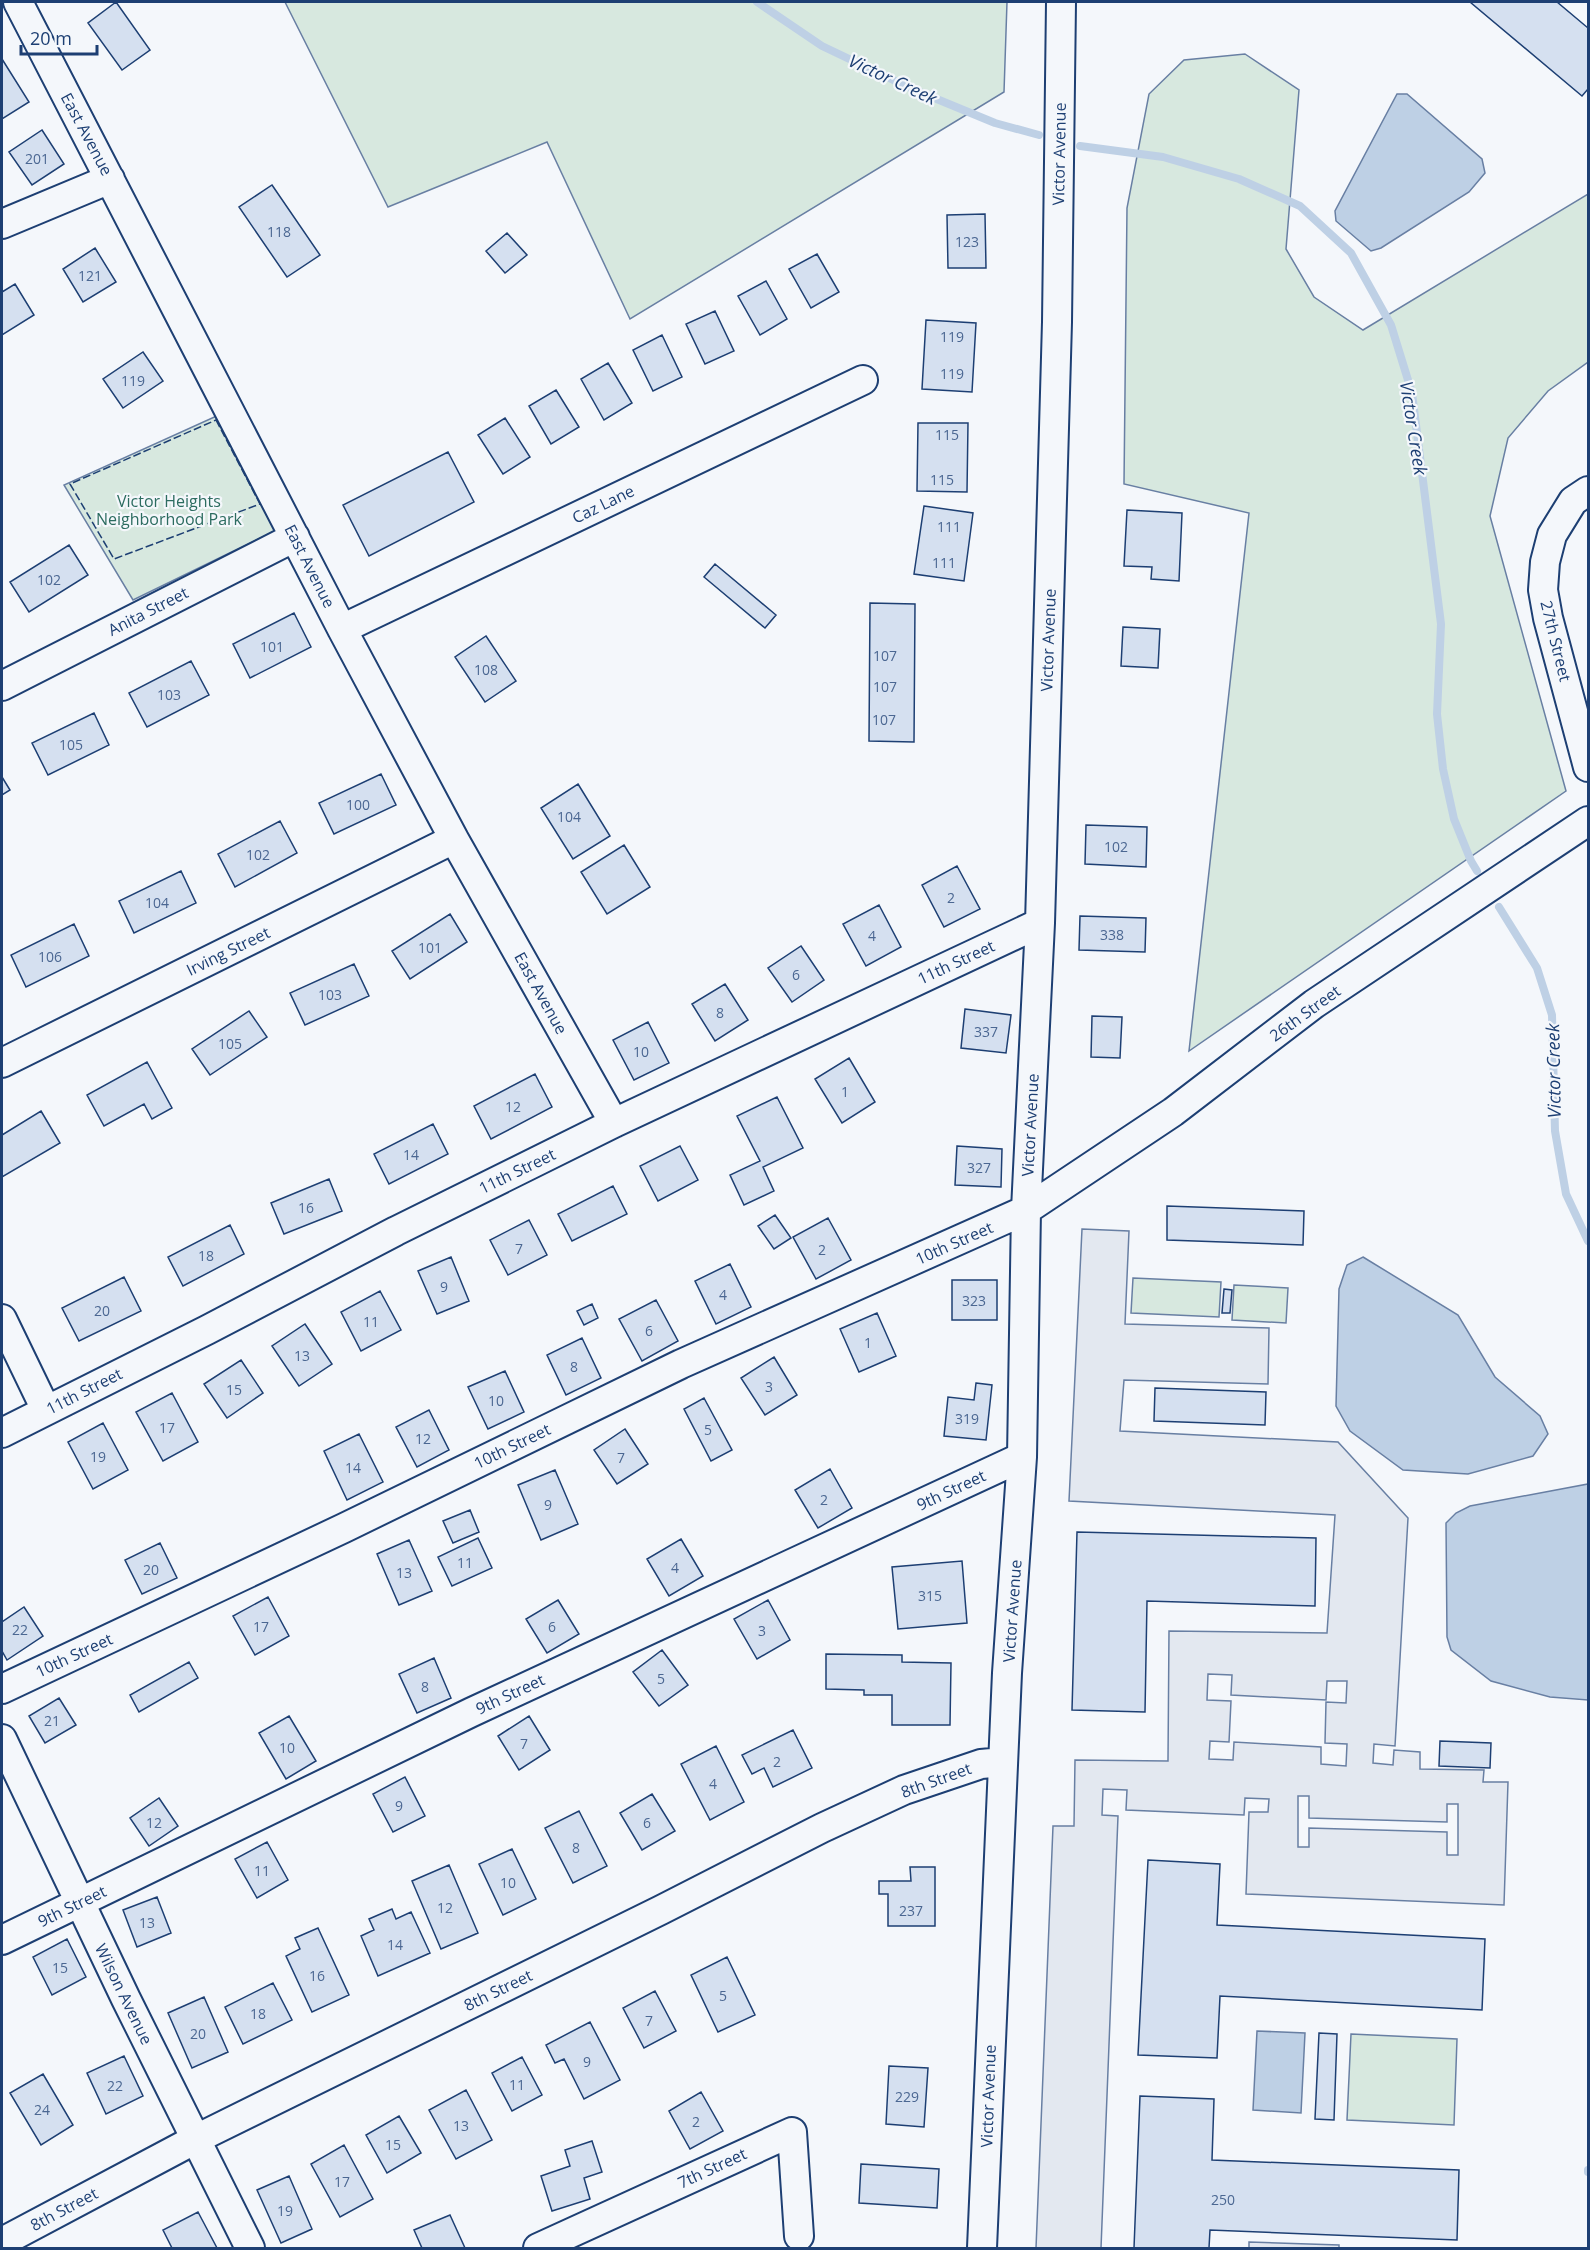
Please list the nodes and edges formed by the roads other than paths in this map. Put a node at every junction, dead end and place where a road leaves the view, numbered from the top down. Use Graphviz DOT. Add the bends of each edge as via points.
graph roads {
  1 [pos="1062,2"];
  2 [pos="25,5"];
  3 [pos="110,179"];
  4 [pos="2,224"];
  5 [pos="863,380"];
  6 [pos="1588,491"];
  7 [pos="295,537"];
  8 [pos="342,629"];
  9 [pos="2,686"];
  10 [pos="1588,767"];
  11 [pos="1588,821"];
  12 [pos="454,839"];
  13 [pos="1040,923"];
  14 [pos="2,1063"];
  15 [pos="614,1123"];
  16 [pos="1026,1210"];
  17 [pos="2,1319"];
  18 [pos="46,1410"];
  19 [pos="2,1433"];
  20 [pos="1022,1457"];
  21 [pos="2,1689"];
  22 [pos="2,1739"];
  23 [pos="1003,1762"];
  24 [pos="80,1903"];
  25 [pos="2,1940"];
  26 [pos="196,2139"];
  27 [pos="799,2236"];
  28 [pos="2,2242"];
  29 [pos="250,2248"];
  30 [pos="538,2248"];
  31 [pos="982,2248"];
  1 -- 13 [label="street, Victor Avenue"];
  2 -- 3 [label="street, East Avenue"];
  3 -- 4 [label="street"];
  3 -- 7 [label="street, East Avenue"];
  5 -- 8 [label="street, Caz Lane"];
  6 -- 10 [label="street, 27th Street" via="1565,510 1552,535 1545,562 1544,590"];
  7 -- 8 [label="street, East Avenue"];
  7 -- 9 [label="street, Anita Street"];
  8 -- 12 [label="street, East Avenue"];
  11 -- 16 [label="street, 26th Street" via="1314,1004 1173,1112"];
  12 -- 14 [label="street, Irving Street"];
  12 -- 15 [label="street, East Avenue"];
  13 -- 15 [label="street, 11th Street"];
  13 -- 16 [label="street, Victor Avenue"];
  15 -- 18 [label="street, 11th Street"];
  16 -- 20 [label="street, Victor Avenue"];
  16 -- 21 [label="street, 10th Street" via="681,1364"];
  17 -- 18 [label="street"];
  18 -- 19 [label="street, 11th Street"];
  20 -- 23 [label="street, Victor Avenue"];
  20 -- 24 [label="street, 9th Street" via="472,1712"];
  22 -- 24 [label="street, Wilson Avenue"];
  23 -- 26 [label="street, 8th Street" via="981,1764 904,1790 822,1828"];
  23 -- 31 [label="street, Victor Avenue"];
  24 -- 25 [label="street, 9th Street"];
  24 -- 26 [label="street, Wilson Avenue"];
  26 -- 28 [label="street, 8th Street"];
  26 -- 29 [label="street, Wilson Avenue"];
  27 -- 30 [label="street, 7th Street" via="792,2132"];
}
